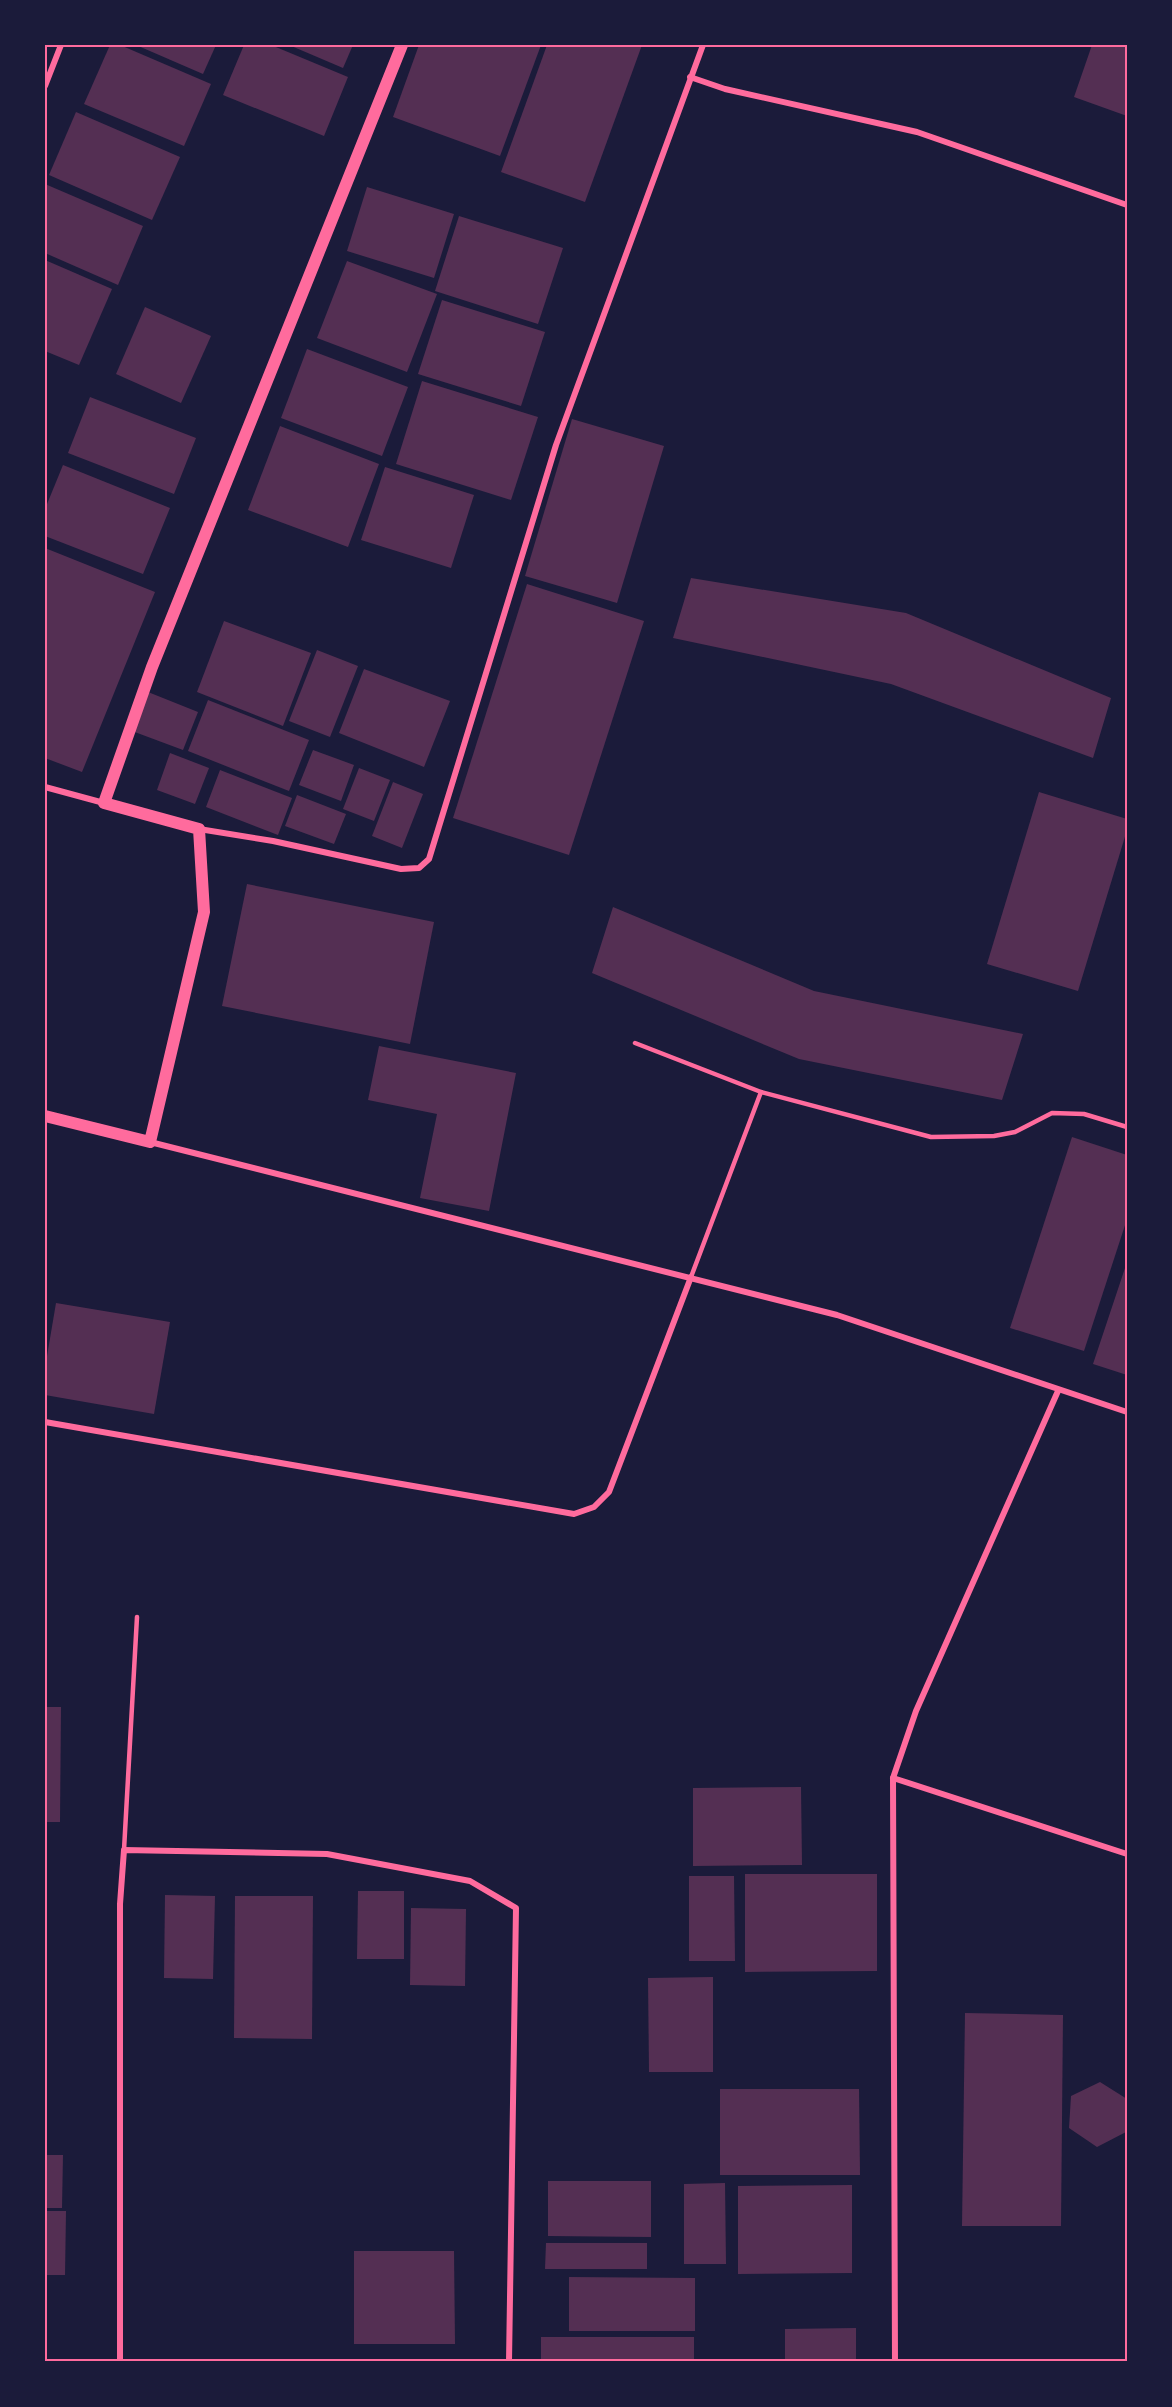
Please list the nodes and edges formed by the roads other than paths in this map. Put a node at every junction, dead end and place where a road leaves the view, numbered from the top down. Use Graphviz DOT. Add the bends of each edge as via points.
graph roads {
  1 [pos="61,45"];
  2 [pos="402,45"];
  3 [pos="703,45"];
  4 [pos="690,77"];
  5 [pos="45,86"];
  6 [pos="1127,204"];
  7 [pos="45,787"];
  8 [pos="104,803"];
  9 [pos="199,829"];
  10 [pos="635,1043"];
  11 [pos="761,1092"];
  12 [pos="45,1116"];
  13 [pos="1127,1127"];
  14 [pos="150,1142"];
  15 [pos="691,1276"];
  16 [pos="1058,1391"];
  17 [pos="1127,1412"];
  18 [pos="45,1422"];
  19 [pos="136,1617"];
  20 [pos="893,1778"];
  21 [pos="124,1850"];
  22 [pos="1127,1854"];
  23 [pos="120,2362"];
  24 [pos="509,2362"];
  25 [pos="895,2362"];
  1 -- 5 [label="street"];
  2 -- 8 [label="main road" via="157,656"];
  3 -- 4 [label="street"];
  4 -- 6 [label="street" via="725,89 917,132"];
  4 -- 9 [label="street" via="556,445 429,859 420,868 402,869"];
  7 -- 8 [label="street"];
  8 -- 9 [label="main road"];
  9 -- 14 [label="main road" via="204,912"];
  10 -- 11 [label="lane"];
  11 -- 13 [label="lane" via="931,1137 1015,1132 1052,1113 1083,1114"];
  11 -- 15 [label="lane"];
  12 -- 14 [label="main road"];
  14 -- 15 [label="street"];
  15 -- 16 [label="street" via="837,1315"];
  15 -- 18 [label="street" via="609,1492 594,1507 574,1514"];
  16 -- 17 [label="street"];
  16 -- 20 [label="street" via="916,1711"];
  19 -- 21 [label="lane"];
  20 -- 22 [label="street"];
  20 -- 25 [label="street"];
  21 -- 23 [label="street" via="120,1904"];
  21 -- 24 [label="street" via="327,1854 470,1881 516,1908"];
}
